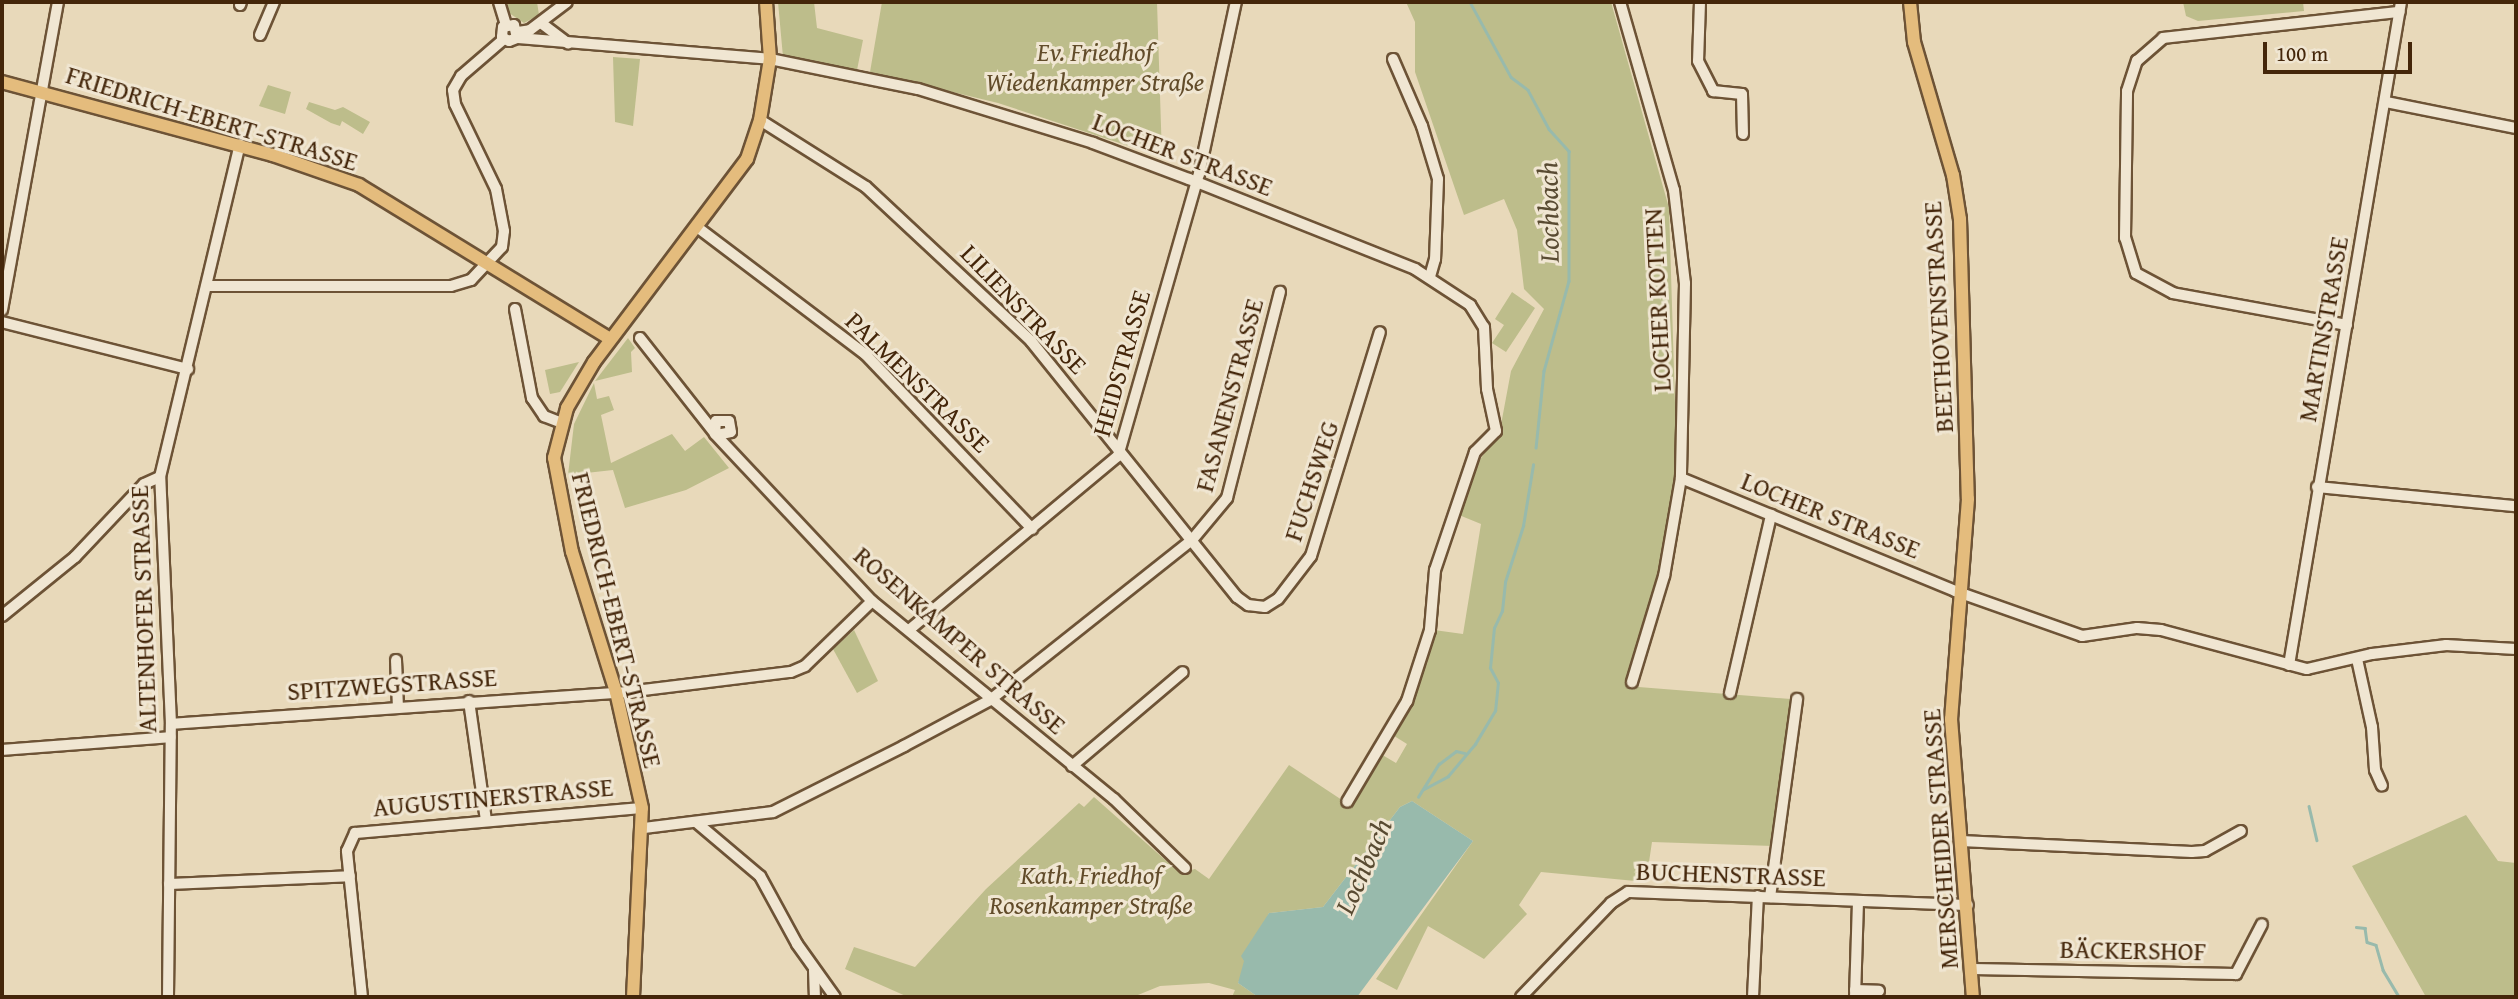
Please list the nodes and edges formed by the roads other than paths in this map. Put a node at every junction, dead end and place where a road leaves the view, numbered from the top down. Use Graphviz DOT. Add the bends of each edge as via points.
graph roads {
  1 [pos="58,2"];
  2 [pos="274,2"];
  3 [pos="499,2"];
  4 [pos="567,2"];
  5 [pos="766,2"];
  6 [pos="1236,2"];
  7 [pos="1620,2"];
  8 [pos="1700,2"];
  9 [pos="1910,2"];
  10 [pos="2401,7"];
  11 [pos="541,23"];
  12 [pos="506,25"];
  13 [pos="260,35"];
  14 [pos="517,35"];
  15 [pos="504,39"];
  16 [pos="570,44"];
  17 [pos="770,59"];
  18 [pos="1393,59"];
  19 [pos="2,82"];
  20 [pos="43,96"];
  21 [pos="2386,102"];
  22 [pos="760,120"];
  23 [pos="2516,128"];
  24 [pos="1743,134"];
  25 [pos="240,145"];
  26 [pos="1196,182"];
  27 [pos="697,227"];
  28 [pos="488,263"];
  29 [pos="1430,277"];
  30 [pos="208,286"];
  31 [pos="1280,292"];
  32 [pos="515,309"];
  33 [pos="2,310"];
  34 [pos="2,321"];
  35 [pos="2347,325"];
  36 [pos="1380,332"];
  37 [pos="640,338"];
  38 [pos="610,339"];
  39 [pos="188,369"];
  40 [pos="562,423"];
  41 [pos="1121,449"];
  42 [pos="160,477"];
  43 [pos="1681,478"];
  44 [pos="2317,487"];
  45 [pos="2516,506"];
  46 [pos="1771,515"];
  47 [pos="1032,529"];
  48 [pos="1192,540"];
  49 [pos="1964,594"];
  50 [pos="872,601"];
  51 [pos="1243,603"];
  52 [pos="2,616"];
  53 [pos="909,630"];
  54 [pos="2516,649"];
  55 [pos="2357,659"];
  56 [pos="396,660"];
  57 [pos="2290,664"];
  58 [pos="1183,672"];
  59 [pos="1632,682"];
  60 [pos="616,692"];
  61 [pos="1730,693"];
  62 [pos="1797,699"];
  63 [pos="990,700"];
  64 [pos="469,701"];
  65 [pos="398,707"];
  66 [pos="171,724"];
  67 [pos="171,737"];
  68 [pos="2,750"];
  69 [pos="1072,766"];
  70 [pos="2382,786"];
  71 [pos="1347,802"];
  72 [pos="642,808"];
  73 [pos="486,821"];
  74 [pos="696,822"];
  75 [pos="644,828"];
  76 [pos="2241,831"];
  77 [pos="1961,841"];
  78 [pos="1185,868"];
  79 [pos="350,876"];
  80 [pos="169,884"];
  81 [pos="1758,896"];
  82 [pos="1770,897"];
  83 [pos="1858,901"];
  84 [pos="1968,905"];
  85 [pos="2262,924"];
  86 [pos="1973,969"];
  87 [pos="814,970"];
  88 [pos="1879,991"];
  89 [pos="1860,994"];
  90 [pos="168,997"];
  91 [pos="362,997"];
  92 [pos="633,997"];
  93 [pos="815,997"];
  94 [pos="835,997"];
  95 [pos="1521,997"];
  96 [pos="1753,997"];
  97 [pos="1973,997"];
  1 -- 20 [label="street, FRIEDRICH-EBERT-STRASSE"];
  2 -- 13 [label="street"];
  3 -- 12 [label="street"];
  4 -- 11 [label="street"];
  5 -- 17 [label="main road"];
  6 -- 26 [label="street, HEIDSTRASSE"];
  7 -- 43 [label="street, LOCHER KOTTEN" via="1679,212 1685,283"];
  8 -- 24 [label="street" via="1698,61 1713,91 1742,94"];
  9 -- 49 [label="main road, BEETHOVENSTRASSE" via="1917,52 1959,212 1968,456"];
  10 -- 21 [label="street, MARTINSTRASSE"];
  10 -- 35 [label="street" via="2163,37 2137,61 2127,91 2125,239 2136,273 2173,293"];
  11 -- 14 [label="street"];
  11 -- 16 [label="street"];
  12 -- 14 [label="street" via="514,25"];
  12 -- 15 [label="street"];
  14 -- 15 [label="street"];
  14 -- 16 [label="street, LOCHER STRASSE"];
  15 -- 28 [label="street" via="461,76 453,90 491,176 501,211 504,240"];
  16 -- 17 [label="street, LOCHER STRASSE"];
  17 -- 22 [label="main road"];
  17 -- 26 [label="street, LOCHER STRASSE" via="918,89 1093,143"];
  18 -- 29 [label="street" via="1422,126 1438,179 1435,260"];
  19 -- 20 [label="main road"];
  20 -- 25 [label="main road, FRIEDRICH-EBERT-STRASSE"];
  20 -- 33 [label="street"];
  21 -- 23 [label="street"];
  21 -- 35 [label="street, MARTINSTRASSE"];
  22 -- 27 [label="main road" via="742,169"];
  22 -- 41 [label="street, LILIENSTRASSE" via="825,158 887,205 1031,341"];
  25 -- 28 [label="main road, FRIEDRICH-EBERT-STRASSE" via="359,186"];
  25 -- 30 [label="street, ALTENHOFER STRASSE"];
  26 -- 29 [label="street, LOCHER STRASSE"];
  26 -- 41 [label="street, HEIDSTRASSE"];
  27 -- 38 [label="main road"];
  27 -- 47 [label="street, PALMENSTRASSE" via="865,354"];
  28 -- 30 [label="street" via="471,280 451,286"];
  28 -- 38 [label="main road, FRIEDRICH-EBERT-STRASSE"];
  29 -- 71 [label="street, LOCHER STRASSE" via="1481,318 1496,431 1475,452 1436,570 1430,630 1407,701"];
  30 -- 39 [label="street, ALTENHOFER STRASSE"];
  31 -- 48 [label="street, FASANENSTRASSE" via="1227,498"];
  32 -- 40 [label="street" via="532,398 544,416"];
  34 -- 39 [label="street"];
  35 -- 44 [label="street, MARTINSTRASSE"];
  36 -- 51 [label="street, FUCHSWEG" via="1311,556 1271,605"];
  37 -- 50 [label="street, ROSENKAMPER STRASSE" via="716,433"];
  38 -- 40 [label="main road, FRIEDRICH-EBERT-STRASSE" via="572,398"];
  39 -- 42 [label="street, ALTENHOFER STRASSE"];
  40 -- 60 [label="main road, FRIEDRICH-EBERT-STRASSE" via="554,458 559,495"];
  41 -- 47 [label="street, HEIDSTRASSE" via="1115,460"];
  41 -- 48 [label="street, LILIENSTRASSE"];
  42 -- 52 [label="street" via="144,484 75,557"];
  42 -- 66 [label="street, ALTENHOFER STRASSE"];
  43 -- 46 [label="street, LOCHER STRASSE"];
  43 -- 59 [label="street, LOCHER KOTTEN" via="1659,597"];
  44 -- 45 [label="street"];
  44 -- 57 [label="street, MARTINSTRASSE"];
  46 -- 49 [label="street, LOCHER STRASSE"];
  46 -- 61 [label="street"];
  47 -- 53 [label="street, HEIDSTRASSE"];
  48 -- 51 [label="street, LILIENSTRASSE"];
  48 -- 63 [label="street, FASANENSTRASSE"];
  49 -- 57 [label="street, LOCHER STRASSE" via="2082,636 2149,628"];
  49 -- 77 [label="main road, MERSCHEIDER STRASSE" via="1951,719"];
  50 -- 53 [label="street, ROSENKAMPER STRASSE"];
  50 -- 60 [label="street, SPITZWEGSTRASSE" via="795,671"];
  53 -- 63 [label="street, ROSENKAMPER STRASSE"];
  54 -- 55 [label="street, LOCHER STRASSE" via="2446,645"];
  55 -- 57 [label="street, LOCHER STRASSE" via="2307,670"];
  55 -- 70 [label="street" via="2373,732 2375,770"];
  56 -- 65 [label="street"];
  58 -- 69 [label="street"];
  60 -- 64 [label="street, SPITZWEGSTRASSE"];
  60 -- 72 [label="main road, FRIEDRICH-EBERT-STRASSE"];
  62 -- 82 [label="street"];
  63 -- 69 [label="street, ROSENKAMPER STRASSE"];
  63 -- 74 [label="street, FASANENSTRASSE" via="773,812"];
  64 -- 65 [label="street, SPITZWEGSTRASSE"];
  64 -- 73 [label="street"];
  65 -- 66 [label="street, SPITZWEGSTRASSE"];
  66 -- 67 [label="street, ALTENHOFER STRASSE"];
  67 -- 68 [label="street"];
  67 -- 80 [label="street, ALTENHOFER STRASSE"];
  69 -- 78 [label="street, ROSENKAMPER STRASSE"];
  72 -- 73 [label="street, AUGUSTINERSTRASSE"];
  72 -- 75 [label="main road, FRIEDRICH-EBERT-STRASSE"];
  73 -- 79 [label="street, AUGUSTINERSTRASSE" via="360,831 350,837"];
  74 -- 75 [label="street, FASANENSTRASSE"];
  74 -- 87 [label="street" via="760,876"];
  75 -- 92 [label="main road, FRIEDRICH-EBERT-STRASSE"];
  76 -- 77 [label="street" via="2205,851 2192,852"];
  77 -- 84 [label="main road, MERSCHEIDER STRASSE"];
  79 -- 80 [label="street"];
  79 -- 91 [label="street"];
  80 -- 90 [label="street, ALTENHOFER STRASSE"];
  81 -- 82 [label="street, BUCHENSTRASSE"];
  81 -- 95 [label="street, BUCHENSTRASSE" via="1624,894"];
  81 -- 96 [label="street"];
  82 -- 83 [label="street, BUCHENSTRASSE"];
  83 -- 84 [label="street, BUCHENSTRASSE"];
  83 -- 89 [label="street, BUCHENSTRASSE"];
  84 -- 86 [label="main road, MERSCHEIDER STRASSE"];
  85 -- 86 [label="street, BÄCKERSHOF" via="2236,974"];
  86 -- 97 [label="main road, MERSCHEIDER STRASSE"];
  87 -- 93 [label="street"];
  87 -- 94 [label="street"];
  88 -- 89 [label="street, BUCHENSTRASSE"];
}
